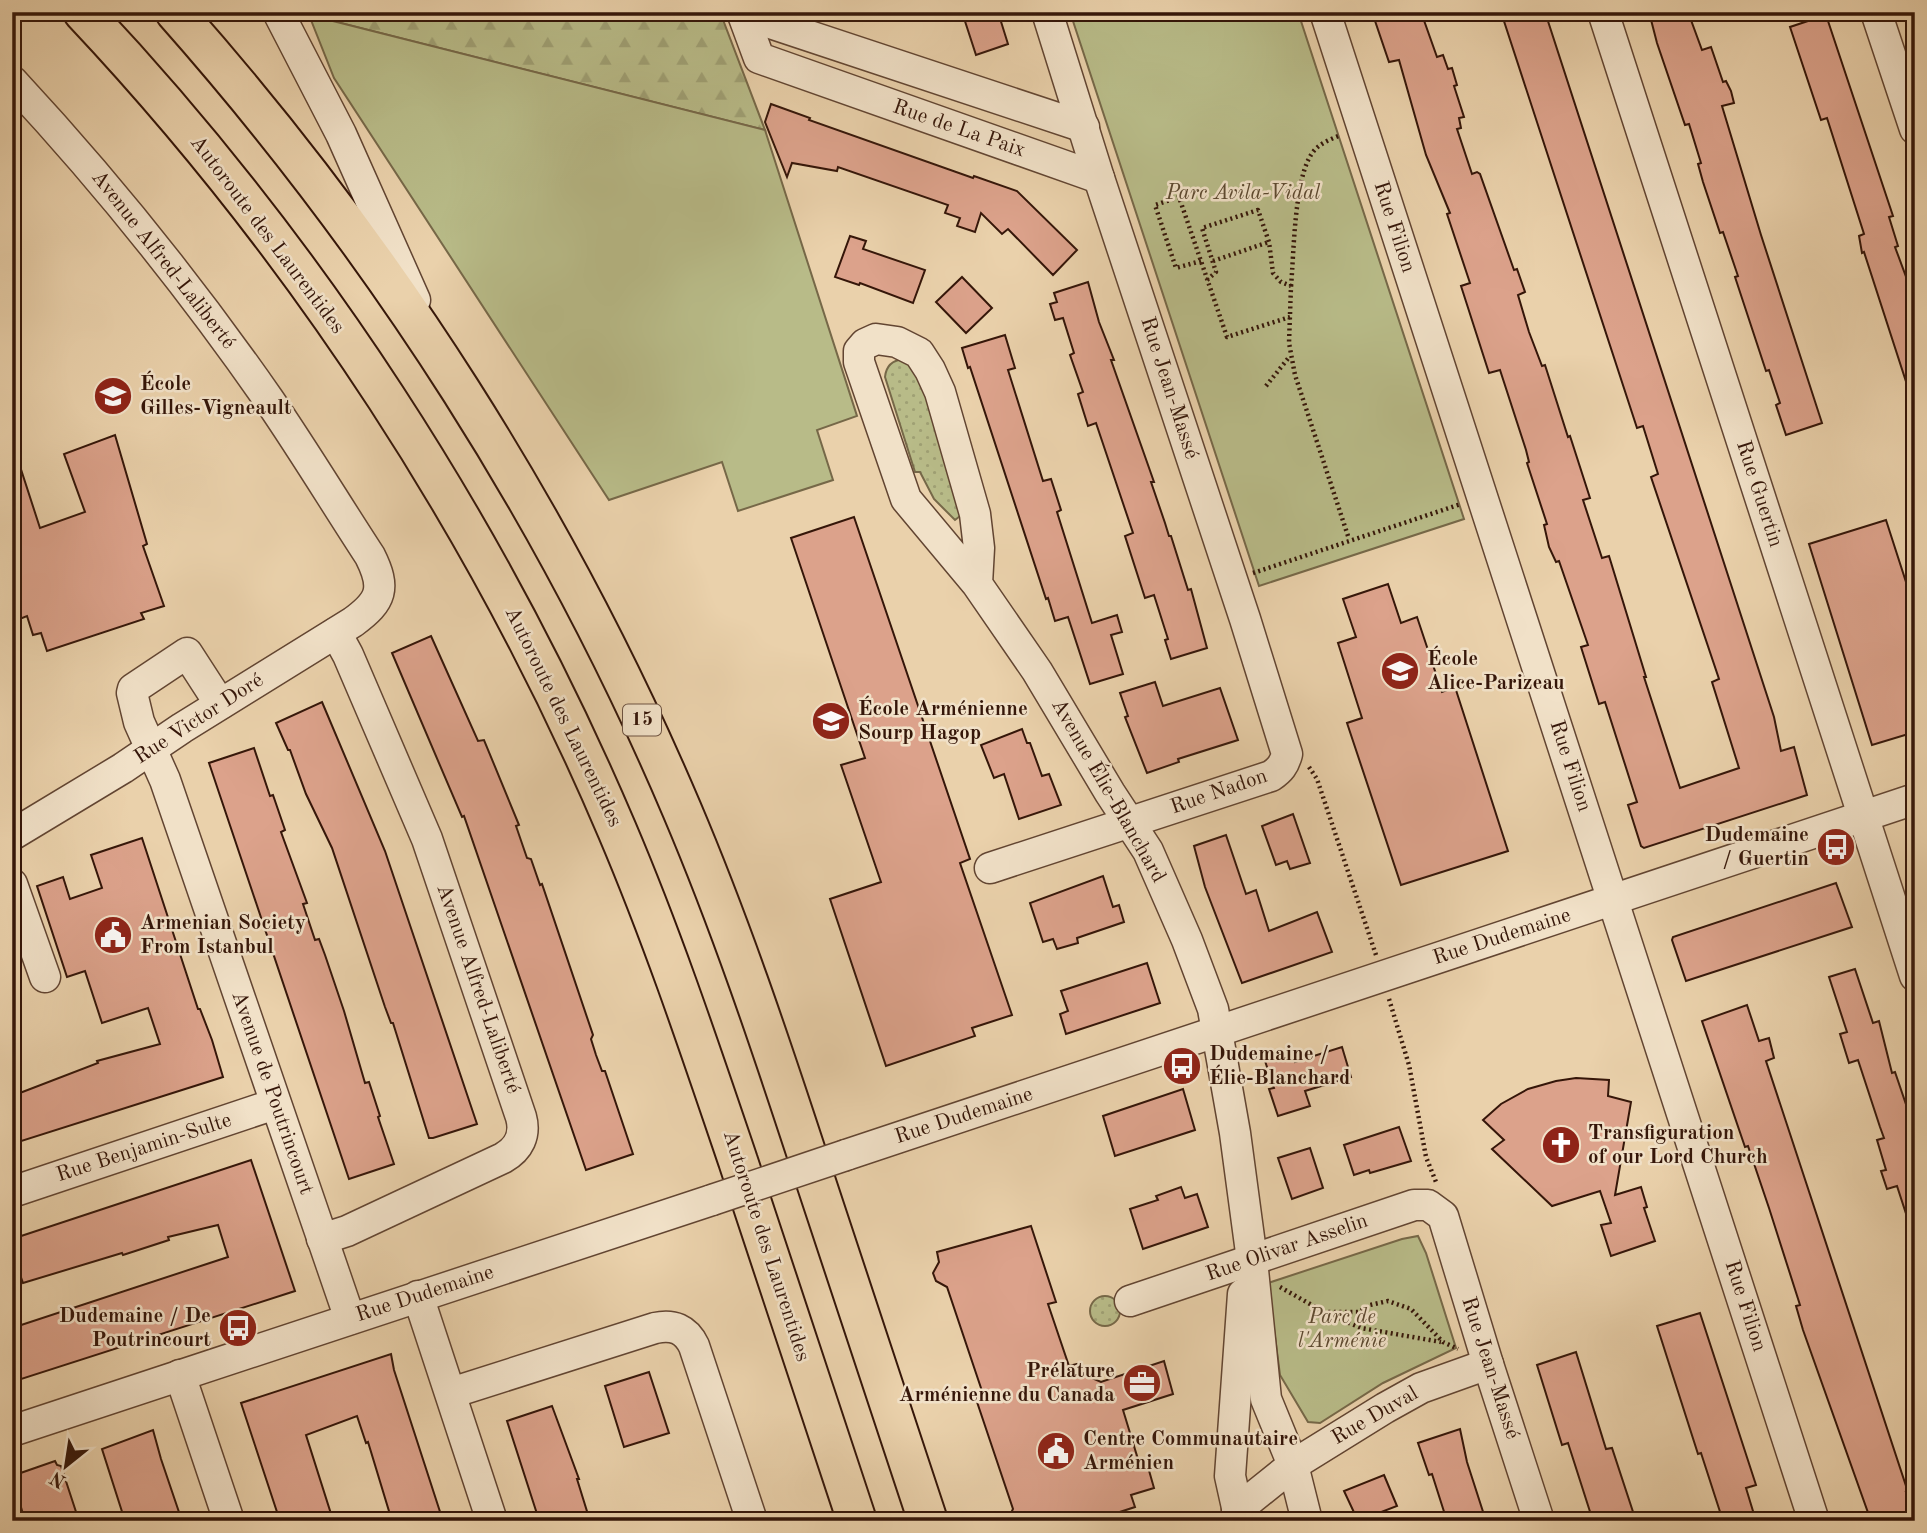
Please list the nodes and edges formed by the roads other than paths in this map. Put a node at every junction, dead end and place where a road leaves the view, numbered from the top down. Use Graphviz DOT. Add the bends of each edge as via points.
graph roads {
  1 [pos="83,12"];
  2 [pos="175,12"];
  3 [pos="278,12"];
  4 [pos="1047,12"];
  5 [pos="1325,12"];
  6 [pos="1603,12"];
  7 [pos="1876,12"];
  8 [pos="742,13"];
  9 [pos="813,26"];
  10 [pos="819,80"];
  11 [pos="12,81"];
  12 [pos="1084,127"];
  13 [pos="1915,129"];
  14 [pos="1099,178"];
  15 [pos="441,358"];
  16 [pos="977,584"];
  17 [pos="379,595"];
  18 [pos="336,633"];
  19 [pos="220,704"];
  20 [pos="150,749"];
  21 [pos="1297,765"];
  22 [pos="1915,799"];
  23 [pos="1863,816"];
  24 [pos="1130,822"];
  25 [pos="13,834"];
  26 [pos="990,868"];
  27 [pos="12,884"];
  28 [pos="1614,900"];
  29 [pos="1915,976"];
  30 [pos="45,977"];
  31 [pos="1216,1031"];
  32 [pos="275,1104"];
  33 [pos="12,1192"];
  34 [pos="1443,1216"];
  35 [pos="322,1239"];
  36 [pos="1252,1260"];
  37 [pos="418,1296"];
  38 [pos="1130,1301"];
  39 [pos="350,1319"];
  40 [pos="1488,1364"];
  41 [pos="180,1376"];
  42 [pos="451,1393"];
  43 [pos="12,1431"];
  44 [pos="1293,1465"];
  45 [pos="1239,1515"];
  46 [pos="229,1521"];
  47 [pos="492,1521"];
  48 [pos="752,1521"];
  49 [pos="857,1521"];
  50 [pos="928,1521"];
  51 [pos="1307,1521"];
  52 [pos="1539,1521"];
  53 [pos="1814,1521"];
  1 -- 49 [label="highway, Autoroute des Laurentides" via="210,158 332,318 430,466 520,626 592,774 660,936"];
  2 -- 15 [label="highway, 15" via="333,205"];
  3 -- 15 [label="street" via="341,134"];
  4 -- 12 [label="street, Rue Jean-Massé"];
  5 -- 28 [label="street, Rue Filion"];
  6 -- 23 [label="street, Rue Guertin"];
  7 -- 13 [label="street"];
  8 -- 9 [label="street, Rue de La Paix"];
  8 -- 10 [label="street, Rue de La Paix" via="759,58"];
  9 -- 10 [label="street"];
  9 -- 12 [label="street, Rue de La Paix"];
  10 -- 14 [label="street, Rue de La Paix"];
  11 -- 17 [label="street, Avenue Alfred-Laliberté" via="103,183 249,372 370,556 380,581"];
  12 -- 14 [label="street, Rue Jean-Massé"];
  14 -- 21 [label="street, Rue Jean-Massé" via="1287,754"];
  15 -- 50 [label="highway, 15" via="570,576 683,811 765,1027"];
  16 -- 16 [label="street, Avenue Élie-Blanchard" via="975,514 940,392 919,353 897,342 876,339 859,352 859,362 906,499"];
  16 -- 24 [label="street, Avenue Élie-Blanchard"];
  17 -- 18 [label="street, Rue Victor Doré" via="366,612"];
  18 -- 19 [label="street, Rue Victor Doré"];
  18 -- 35 [label="street, Avenue Alfred-Laliberté" via="427,839 523,1129 517,1146 503,1158"];
  19 -- 20 [label="street, Rue Victor Doré"];
  19 -- 20 [label="street, Avenue de Poutrincourt" via="187,653 133,689 136,713"];
  20 -- 25 [label="street, Rue Victor Doré"];
  20 -- 32 [label="street, Avenue de Poutrincourt" via="165,780"];
  21 -- 24 [label="street, Rue Nadon"];
  22 -- 23 [label="street, Rue Dudemaine"];
  23 -- 28 [label="street, Rue Dudemaine"];
  23 -- 29 [label="street, Rue Guertin"];
  24 -- 26 [label="street, Rue Nadon"];
  24 -- 31 [label="street, Avenue Élie-Blanchard" via="1183,930 1210,1000"];
  27 -- 30 [label="street"];
  28 -- 31 [label="street, Rue Dudemaine"];
  28 -- 53 [label="street, Rue Filion"];
  31 -- 36 [label="street, Avenue Élie-Blanchard" via="1236,1133"];
  31 -- 37 [label="street, Rue Dudemaine, bridge"];
  32 -- 33 [label="street, Rue Benjamin-Sulte"];
  32 -- 35 [label="street, Avenue de Poutrincourt"];
  34 -- 36 [label="street, Rue Olivar Asselin" via="1428,1205 1414,1205"];
  34 -- 40 [label="street, Rue Jean-Massé"];
  35 -- 39 [label="street, Avenue de Poutrincourt"];
  36 -- 38 [label="street, Rue Olivar Asselin"];
  36 -- 44 [label="street, Avenue Élie-Blanchard" via="1266,1399"];
  36 -- 45 [label="street, Avenue Élie-Blanchard" via="1241,1300 1230,1476"];
  37 -- 39 [label="street, Rue Dudemaine"];
  37 -- 42 [label="street"];
  39 -- 41 [label="street, Rue Dudemaine"];
  40 -- 44 [label="street, Rue Duval" via="1421,1388"];
  40 -- 52 [label="street, Rue Jean-Massé"];
  41 -- 43 [label="street, Rue Dudemaine"];
  41 -- 46 [label="street"];
  42 -- 47 [label="street"];
  42 -- 48 [label="street" via="655,1328 677,1328 694,1346"];
  44 -- 45 [label="street, Rue Duval"];
  44 -- 51 [label="street, Avenue Élie-Blanchard"];
}
